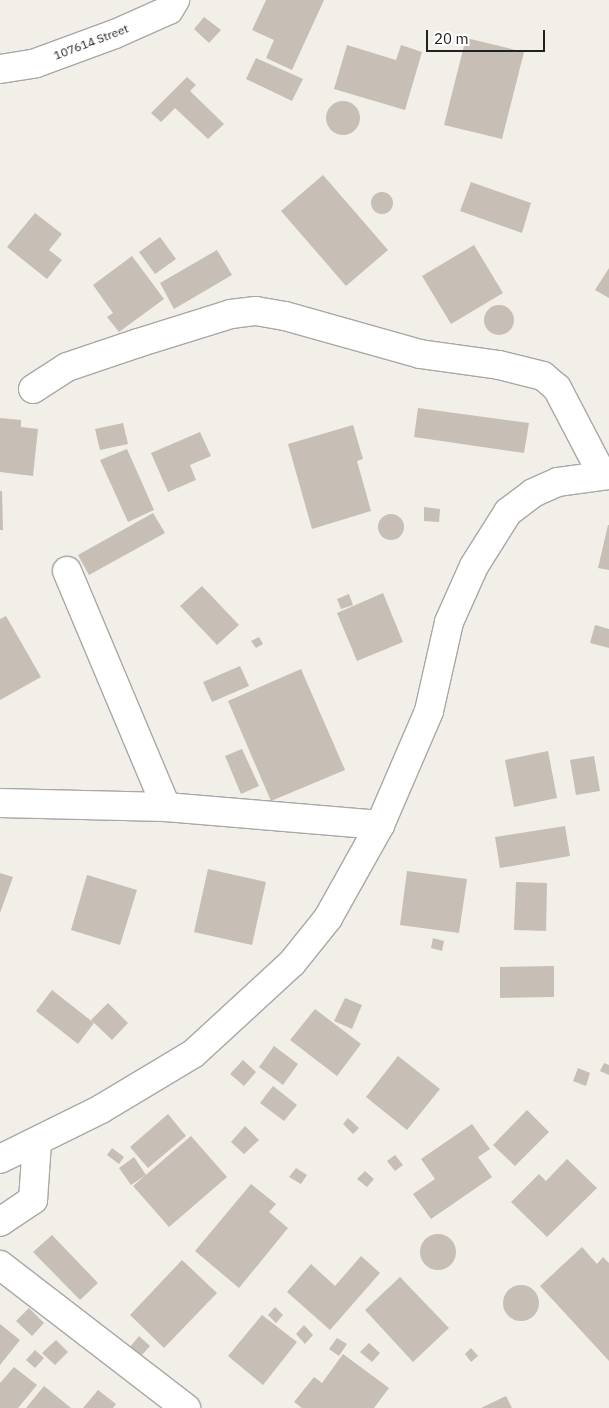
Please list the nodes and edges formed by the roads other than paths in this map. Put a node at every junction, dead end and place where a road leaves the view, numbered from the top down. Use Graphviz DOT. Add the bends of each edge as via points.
graph roads {
  1 [pos="175,0"];
  2 [pos="0,69"];
  3 [pos="33,388"];
  4 [pos="606,474"];
  5 [pos="67,572"];
  6 [pos="0,802"];
  7 [pos="166,807"];
  8 [pos="380,825"];
  9 [pos="37,1143"];
  10 [pos="0,1159"];
  11 [pos="0,1222"];
  12 [pos="0,1265"];
  13 [pos="186,1408"];
  1 -- 2 [label="street, 107614 Street" via="169,10 114,34 36,63"];
  3 -- 4 [label="street" via="67,367 231,314 256,311 285,316 420,354 498,365 543,376 557,388"];
  4 -- 8 [label="street" via="558,482 532,493 508,512 474,566 449,622 429,711"];
  5 -- 7 [label="street"];
  6 -- 7 [label="street"];
  7 -- 8 [label="street"];
  8 -- 9 [label="street" via="328,918 292,962 252,1002 193,1054"];
  9 -- 10 [label="street"];
  9 -- 11 [label="street" via="33,1200"];
  12 -- 13 [label="street"];
}
